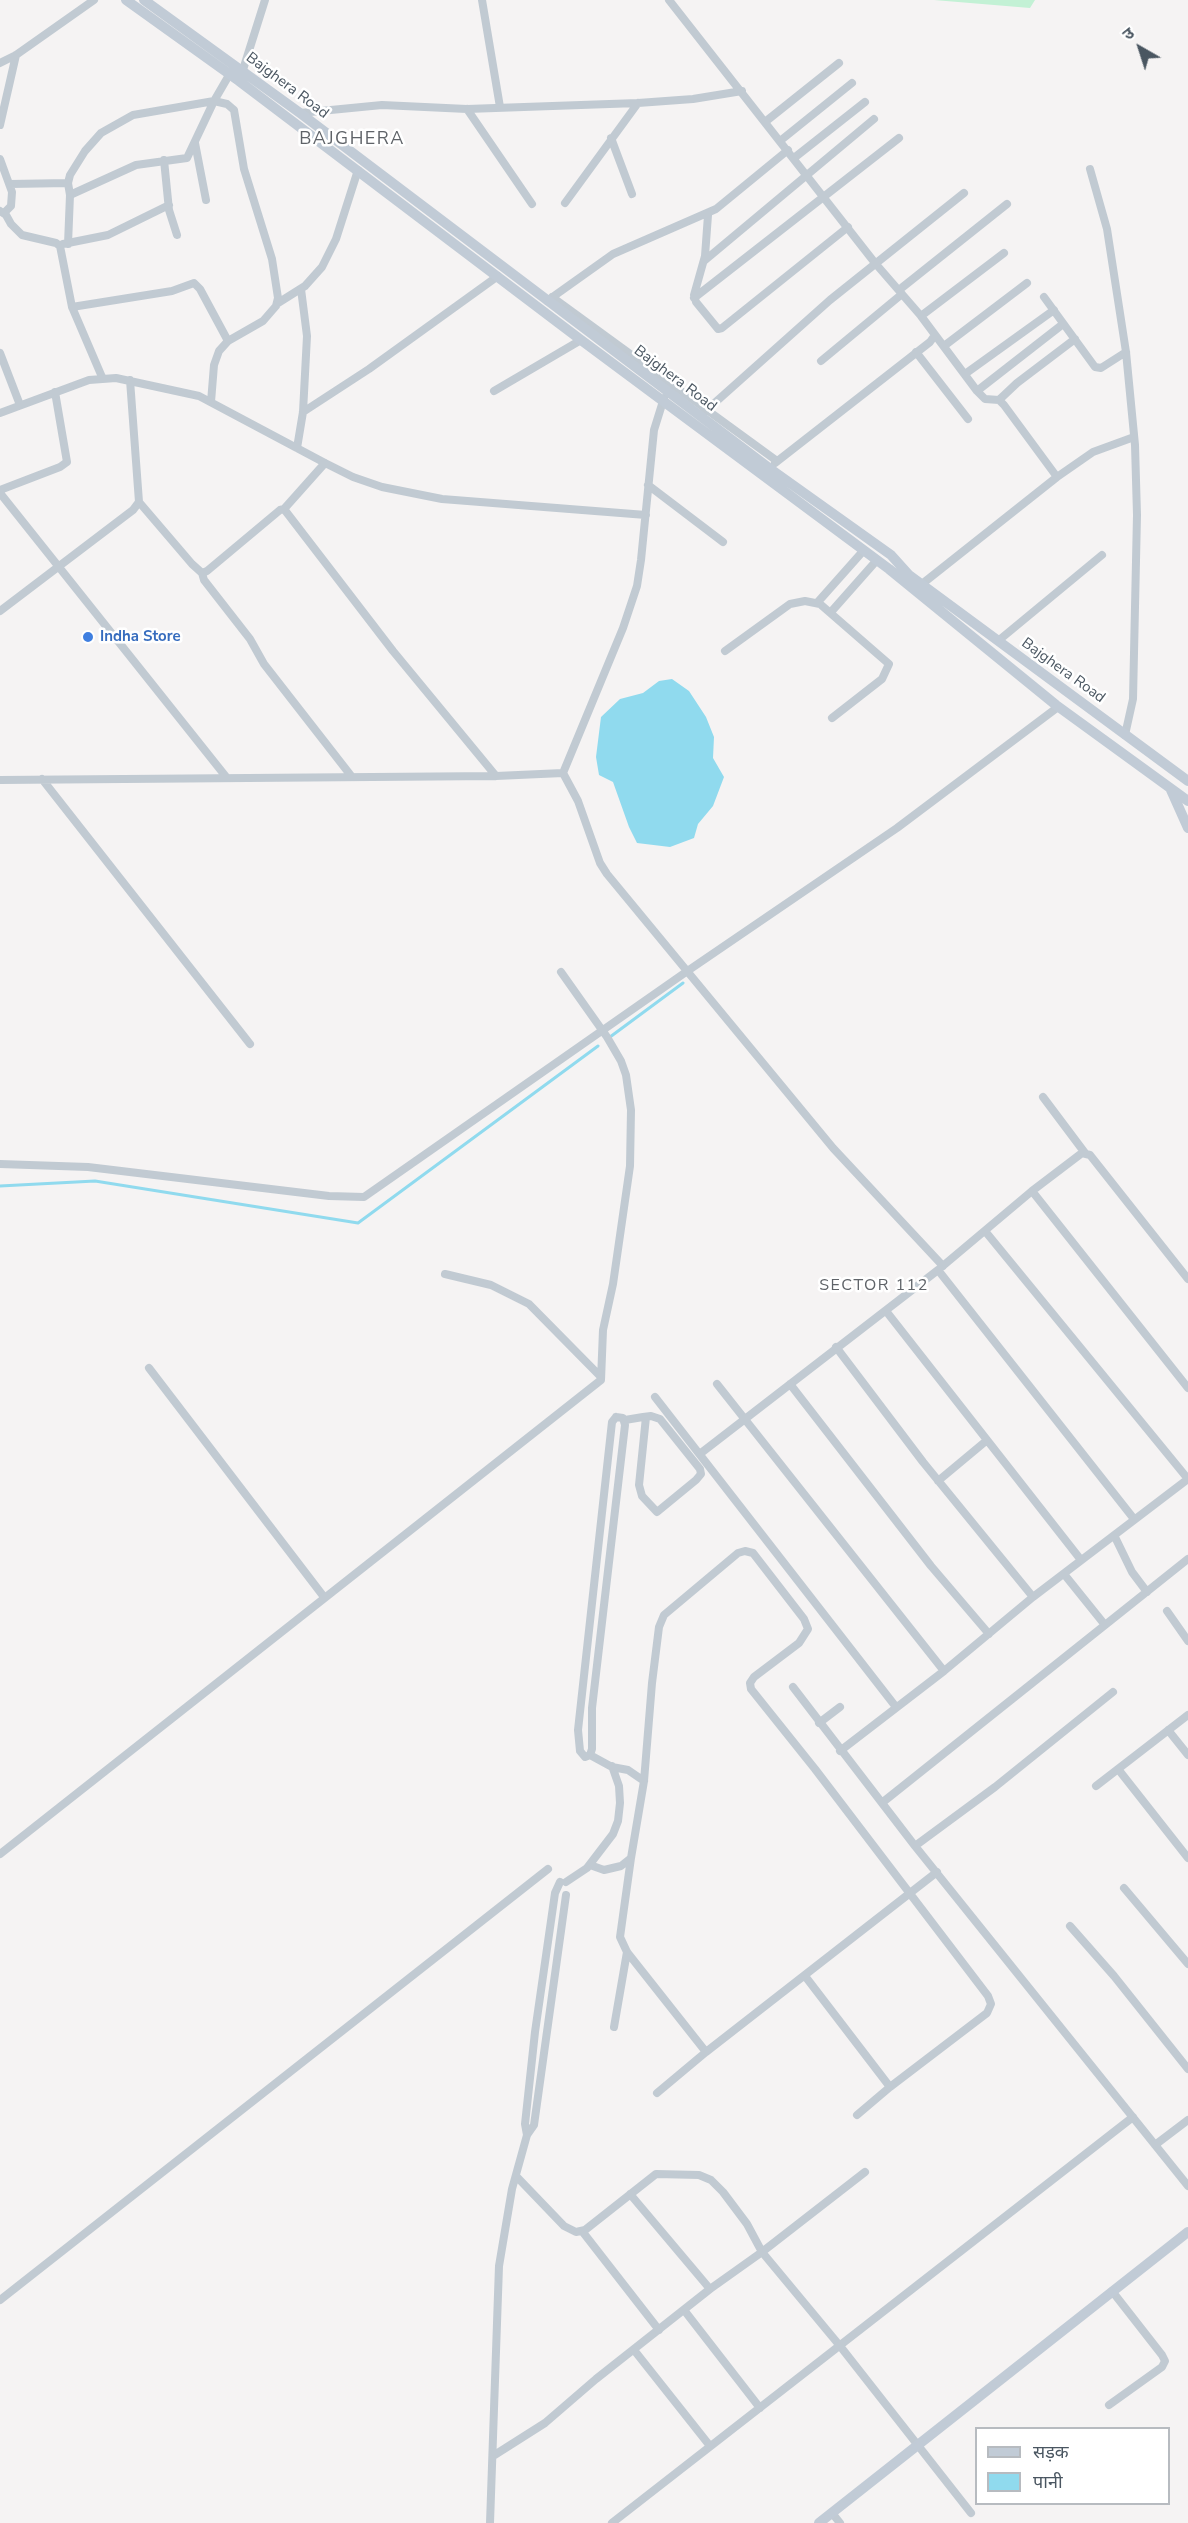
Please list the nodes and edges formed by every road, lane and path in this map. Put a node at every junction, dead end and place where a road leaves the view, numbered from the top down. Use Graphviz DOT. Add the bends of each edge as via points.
graph roads {
  1 [pos="94,0"];
  2 [pos="126,0"];
  3 [pos="144,0"];
  4 [pos="264,0"];
  5 [pos="482,0"];
  6 [pos="669,0"];
  7 [pos="16,55"];
  8 [pos="0,63"];
  9 [pos="839,63"];
  10 [pos="237,73"];
  11 [pos="852,83"];
  12 [pos="742,92"];
  13 [pos="214,101"];
  14 [pos="865,102"];
  15 [pos="638,103"];
  16 [pos="500,107"];
  17 [pos="467,109"];
  18 [pos="300,113"];
  19 [pos="874,118"];
  20 [pos="765,122"];
  21 [pos="0,125"];
  22 [pos="611,138"];
  23 [pos="899,138"];
  24 [pos="780,141"];
  25 [pos="195,142"];
  26 [pos="788,150"];
  27 [pos="794,158"];
  28 [pos="0,159"];
  29 [pos="164,160"];
  30 [pos="1090,169"];
  31 [pos="358,170"];
  32 [pos="808,176"];
  33 [pos="68,183"];
  34 [pos="10,184"];
  35 [pos="964,193"];
  36 [pos="70,195"];
  37 [pos="632,195"];
  38 [pos="824,195"];
  39 [pos="206,200"];
  40 [pos="565,202"];
  41 [pos="532,204"];
  42 [pos="1007,204"];
  43 [pos="169,205"];
  44 [pos="2,212"];
  45 [pos="708,215"];
  46 [pos="848,227"];
  47 [pos="177,235"];
  48 [pos="69,244"];
  49 [pos="59,245"];
  50 [pos="1004,253"];
  51 [pos="704,261"];
  52 [pos="875,262"];
  53 [pos="498,276"];
  54 [pos="1027,283"];
  55 [pos="301,289"];
  56 [pos="901,292"];
  57 [pos="1044,297"];
  58 [pos="694,298"];
  59 [pos="550,299"];
  60 [pos="278,303"];
  61 [pos="72,307"];
  62 [pos="1054,310"];
  63 [pos="921,316"];
  64 [pos="1063,324"];
  65 [pos="935,335"];
  66 [pos="1075,339"];
  67 [pos="580,340"];
  68 [pos="228,341"];
  69 [pos="944,346"];
  70 [pos="916,352"];
  71 [pos="1126,352"];
  72 [pos="0,353"];
  73 [pos="821,361"];
  74 [pos="965,374"];
  75 [pos="102,377"];
  76 [pos="130,380"];
  77 [pos="494,391"];
  78 [pos="977,391"];
  79 [pos="55,392"];
  80 [pos="665,396"];
  81 [pos="999,400"];
  82 [pos="211,402"];
  83 [pos="20,405"];
  84 [pos="303,412"];
  85 [pos="0,413"];
  86 [pos="704,413"];
  87 [pos="968,419"];
  88 [pos="1134,438"];
  89 [pos="297,448"];
  90 [pos="325,463"];
  91 [pos="773,465"];
  92 [pos="1057,477"];
  93 [pos="648,485"];
  94 [pos="0,491"];
  95 [pos="139,502"];
  96 [pos="284,509"];
  97 [pos="646,515"];
  98 [pos="723,542"];
  99 [pos="864,550"];
  100 [pos="1102,555"];
  101 [pos="877,560"];
  102 [pos="58,566"];
  103 [pos="202,573"];
  104 [pos="922,584"];
  105 [pos="817,603"];
  106 [pos="0,611"];
  107 [pos="831,612"];
  108 [pos="998,641"];
  109 [pos="725,651"];
  110 [pos="1037,670"];
  111 [pos="1025,680"];
  112 [pos="1058,707"];
  113 [pos="832,718"];
  114 [pos="1125,735"];
  115 [pos="563,773"];
  116 [pos="496,776"];
  117 [pos="352,777"];
  118 [pos="227,778"];
  119 [pos="42,779"];
  120 [pos="0,780"];
  121 [pos="1188,781"];
  122 [pos="1170,789"];
  123 [pos="1188,801"];
  124 [pos="1188,828"];
  125 [pos="561,972"];
  126 [pos="686,972"];
  127 [pos="603,1031"];
  128 [pos="250,1044"];
  129 [pos="1043,1097"];
  130 [pos="1085,1153"];
  131 [pos="0,1164"];
  132 [pos="1032,1191"];
  133 [pos="985,1231"];
  134 [pos="940,1268"];
  135 [pos="445,1274"];
  136 [pos="1188,1279"];
  137 [pos="886,1311"];
  138 [pos="836,1347"];
  139 [pos="149,1368"];
  140 [pos="601,1377"];
  141 [pos="717,1384"];
  142 [pos="790,1384"];
  143 [pos="1188,1388"];
  144 [pos="655,1397"];
  145 [pos="646,1417"];
  146 [pos="745,1419"];
  147 [pos="625,1420"];
  148 [pos="986,1441"];
  149 [pos="701,1453"];
  150 [pos="1188,1479"];
  151 [pos="938,1481"];
  152 [pos="1134,1519"];
  153 [pos="1114,1535"];
  154 [pos="1188,1559"];
  155 [pos="1081,1560"];
  156 [pos="1064,1574"];
  157 [pos="1147,1592"];
  158 [pos="324,1597"];
  159 [pos="1033,1597"];
  160 [pos="1167,1611"];
  161 [pos="1105,1625"];
  162 [pos="989,1634"];
  163 [pos="1188,1641"];
  164 [pos="944,1671"];
  165 [pos="583,1685"];
  166 [pos="594,1687"];
  167 [pos="793,1687"];
  168 [pos="1113,1692"];
  169 [pos="840,1707"];
  170 [pos="896,1707"];
  171 [pos="1188,1715"];
  172 [pos="819,1723"];
  173 [pos="1168,1730"];
  174 [pos="840,1751"];
  175 [pos="590,1755"];
  176 [pos="1188,1755"];
  177 [pos="612,1766"];
  178 [pos="1118,1769"];
  179 [pos="644,1781"];
  180 [pos="1096,1786"];
  181 [pos="883,1802"];
  182 [pos="915,1846"];
  183 [pos="0,1854"];
  184 [pos="631,1858"];
  185 [pos="1188,1858"];
  186 [pos="590,1865"];
  187 [pos="548,1869"];
  188 [pos="937,1872"];
  189 [pos="1124,1888"];
  190 [pos="909,1894"];
  191 [pos="567,1895"];
  192 [pos="1070,1926"];
  193 [pos="550,1927"];
  194 [pos="561,1928"];
  195 [pos="627,1952"];
  196 [pos="1188,1964"];
  197 [pos="804,1976"];
  198 [pos="614,2027"];
  199 [pos="706,2052"];
  200 [pos="1188,2069"];
  201 [pos="890,2087"];
  202 [pos="657,2093"];
  203 [pos="856,2115"];
  204 [pos="1133,2117"];
  205 [pos="1188,2121"];
  206 [pos="527,2135"];
  207 [pos="1155,2145"];
  208 [pos="865,2172"];
  209 [pos="516,2176"];
  210 [pos="1188,2186"];
  211 [pos="630,2194"];
  212 [pos="582,2232"];
  213 [pos="1188,2232"];
  214 [pos="762,2252"];
  215 [pos="710,2289"];
  216 [pos="1112,2291"];
  217 [pos="0,2300"];
  218 [pos="684,2310"];
  219 [pos="659,2330"];
  220 [pos="840,2346"];
  221 [pos="634,2350"];
  222 [pos="1109,2405"];
  223 [pos="760,2408"];
  224 [pos="919,2444"];
  225 [pos="710,2446"];
  226 [pos="493,2457"];
  227 [pos="832,2513"];
  228 [pos="971,2513"];
  229 [pos="490,2523"];
  230 [pos="612,2523"];
  231 [pos="819,2523"];
  232 [pos="840,2523"];
  1 -- 7 [label="street"];
  2 -- 10 [label="main road, Bajghera Road"];
  3 -- 10 [label="main road, Bajghera Road"];
  4 -- 10 [label="street"];
  5 -- 16 [label="street"];
  6 -- 12 [label="street"];
  7 -- 8 [label="street"];
  7 -- 21 [label="street"];
  9 -- 20 [label="street"];
  10 -- 13 [label="street"];
  10 -- 18 [label="main road, Bajghera Road"];
  10 -- 31 [label="main road, Bajghera Road"];
  11 -- 24 [label="street"];
  12 -- 15 [label="street"];
  12 -- 20 [label="street"];
  13 -- 25 [label="street"];
  13 -- 33 [label="street" via="139,114 118,123 101,133 85,151"];
  13 -- 60 [label="street" via="227,104 236,113 244,169 272,259"];
  14 -- 27 [label="street"];
  15 -- 16 [label="street"];
  15 -- 22 [label="street"];
  16 -- 17 [label="street"];
  17 -- 18 [label="street" via="382,105"];
  17 -- 41 [label="street"];
  18 -- 59 [label="main road, Bajghera Road"];
  19 -- 32 [label="street"];
  20 -- 24 [label="street"];
  22 -- 37 [label="street"];
  22 -- 40 [label="street"];
  23 -- 38 [label="street"];
  24 -- 26 [label="street"];
  25 -- 29 [label="street" via="185,159"];
  25 -- 39 [label="street"];
  26 -- 27 [label="street"];
  26 -- 45 [label="street"];
  27 -- 32 [label="street"];
  28 -- 34 [label="street"];
  29 -- 36 [label="street" via="133,166"];
  29 -- 43 [label="street"];
  30 -- 71 [label="street" via="1107,229"];
  31 -- 53 [label="main road, Bajghera Road"];
  31 -- 55 [label="street" via="329,253 322,267"];
  32 -- 38 [label="street"];
  32 -- 51 [label="street"];
  33 -- 34 [label="street"];
  33 -- 36 [label="street"];
  34 -- 44 [label="street" via="12,202"];
  35 -- 52 [label="street"];
  36 -- 48 [label="street"];
  38 -- 46 [label="street"];
  38 -- 58 [label="street"];
  42 -- 56 [label="street"];
  43 -- 47 [label="street"];
  43 -- 48 [label="street" via="108,235"];
  44 -- 49 [label="street" via="22,235"];
  45 -- 51 [label="street"];
  45 -- 59 [label="street" via="613,255"];
  46 -- 52 [label="street"];
  46 -- 58 [label="street" via="722,328 715,328"];
  48 -- 49 [label="street"];
  49 -- 61 [label="street"];
  50 -- 63 [label="street"];
  51 -- 58 [label="street"];
  52 -- 56 [label="street"];
  52 -- 86 [label="street"];
  53 -- 67 [label="main road, Bajghera Road"];
  53 -- 84 [label="street"];
  54 -- 69 [label="street"];
  55 -- 60 [label="street"];
  55 -- 84 [label="street" via="307,336"];
  56 -- 63 [label="street"];
  56 -- 73 [label="street"];
  57 -- 62 [label="street"];
  59 -- 80 [label="main road, Bajghera Road"];
  59 -- 86 [label="street"];
  60 -- 68 [label="street" via="263,321"];
  61 -- 68 [label="street" via="172,291 194,283"];
  61 -- 75 [label="street"];
  62 -- 64 [label="street"];
  62 -- 74 [label="street"];
  63 -- 65 [label="street"];
  64 -- 66 [label="street"];
  64 -- 78 [label="street"];
  65 -- 69 [label="street"];
  65 -- 70 [label="street"];
  66 -- 71 [label="street" via="1099,369"];
  66 -- 81 [label="street"];
  67 -- 77 [label="street"];
  67 -- 80 [label="main road, Bajghera Road"];
  68 -- 82 [label="street" via="216,357"];
  69 -- 74 [label="street"];
  70 -- 87 [label="street"];
  70 -- 91 [label="street"];
  71 -- 88 [label="street"];
  72 -- 83 [label="street"];
  74 -- 78 [label="street"];
  75 -- 76 [label="street"];
  75 -- 79 [label="street"];
  76 -- 82 [label="street"];
  76 -- 95 [label="street"];
  78 -- 81 [label="street" via="986,399"];
  79 -- 83 [label="street"];
  79 -- 94 [label="street" via="67,462"];
  80 -- 86 [label="main road, Bajghera Road"];
  80 -- 93 [label="street" via="654,430"];
  80 -- 99 [label="main road, Bajghera Road"];
  81 -- 92 [label="street"];
  82 -- 89 [label="street"];
  83 -- 85 [label="street"];
  84 -- 89 [label="street"];
  86 -- 91 [label="main road, Bajghera Road"];
  88 -- 92 [label="street" via="1101,448"];
  88 -- 114 [label="street" via="1137,515 1133,699"];
  89 -- 90 [label="street"];
  90 -- 96 [label="street"];
  90 -- 97 [label="street" via="382,487 442,499"];
  91 -- 104 [label="main road, Bajghera Road" via="891,555"];
  92 -- 104 [label="street"];
  93 -- 97 [label="street"];
  93 -- 98 [label="street"];
  94 -- 102 [label="street"];
  95 -- 102 [label="street"];
  95 -- 103 [label="street"];
  96 -- 103 [label="street"];
  96 -- 116 [label="street"];
  97 -- 115 [label="street" via="640,573 623,628"];
  99 -- 101 [label="main road, Bajghera Road"];
  99 -- 105 [label="street"];
  100 -- 108 [label="street"];
  101 -- 107 [label="street"];
  101 -- 111 [label="main road, Bajghera Road"];
  102 -- 106 [label="street"];
  102 -- 118 [label="street"];
  103 -- 117 [label="street" via="264,664"];
  104 -- 108 [label="main road, Bajghera Road"];
  105 -- 107 [label="street"];
  105 -- 109 [label="street" via="790,604"];
  107 -- 113 [label="street" via="890,664 882,679"];
  108 -- 110 [label="main road, Bajghera Road"];
  110 -- 111 [label="main road"];
  110 -- 114 [label="main road, Bajghera Road"];
  111 -- 112 [label="main road, Bajghera Road"];
  112 -- 122 [label="main road, Bajghera Road"];
  112 -- 126 [label="street" via="897,828"];
  114 -- 121 [label="main road, Bajghera Road"];
  115 -- 116 [label="street"];
  115 -- 126 [label="street" via="604,869"];
  116 -- 117 [label="street"];
  117 -- 118 [label="street"];
  118 -- 119 [label="street"];
  119 -- 120 [label="street"];
  119 -- 128 [label="street"];
  122 -- 123 [label="main road, Bajghera Road"];
  122 -- 124 [label="main road"];
  125 -- 127 [label="street"];
  126 -- 127 [label="street"];
  126 -- 134 [label="street" via="833,1148"];
  127 -- 131 [label="street" via="378,1190 361,1198 88,1167"];
  127 -- 140 [label="street" via="626,1075 632,1121 630,1166 603,1330"];
  129 -- 130 [label="street"];
  130 -- 132 [label="street"];
  130 -- 136 [label="street"];
  132 -- 133 [label="street"];
  132 -- 143 [label="street"];
  133 -- 134 [label="street"];
  133 -- 150 [label="street"];
  134 -- 137 [label="street"];
  134 -- 152 [label="street"];
  135 -- 140 [label="street" via="490,1285 529,1304"];
  137 -- 138 [label="street"];
  137 -- 148 [label="street"];
  138 -- 142 [label="street"];
  138 -- 151 [label="street"];
  139 -- 158 [label="street"];
  140 -- 158 [label="street"];
  141 -- 146 [label="street"];
  142 -- 146 [label="street"];
  142 -- 162 [label="street" via="931,1566"];
  144 -- 149 [label="street"];
  145 -- 145 [label="street" via="665,1423 701,1471 696,1480 657,1512 642,1496 639,1485"];
  145 -- 147 [label="street"];
  146 -- 149 [label="street"];
  146 -- 164 [label="street"];
  147 -- 165 [label="street" via="616,1417 612,1422"];
  147 -- 166 [label="street"];
  148 -- 151 [label="street"];
  148 -- 155 [label="street"];
  149 -- 170 [label="street"];
  150 -- 152 [label="street"];
  151 -- 159 [label="street"];
  152 -- 153 [label="street"];
  153 -- 155 [label="street"];
  153 -- 157 [label="street"];
  154 -- 157 [label="street"];
  155 -- 156 [label="street"];
  156 -- 159 [label="street"];
  156 -- 161 [label="street"];
  157 -- 161 [label="street"];
  158 -- 183 [label="street"];
  159 -- 162 [label="street"];
  160 -- 163 [label="street"];
  161 -- 181 [label="street"];
  162 -- 164 [label="street"];
  164 -- 170 [label="street"];
  165 -- 166 [label="street"];
  165 -- 175 [label="street" via="577,1737 580,1750 585,1756"];
  166 -- 175 [label="street"];
  167 -- 172 [label="street"];
  168 -- 182 [label="street"];
  169 -- 172 [label="street"];
  170 -- 174 [label="street"];
  171 -- 173 [label="street"];
  172 -- 174 [label="street"];
  173 -- 176 [label="street"];
  173 -- 178 [label="street"];
  174 -- 181 [label="street"];
  175 -- 177 [label="street"];
  177 -- 179 [label="street" via="628,1770"];
  177 -- 186 [label="street" via="620,1797 618,1821"];
  178 -- 180 [label="street"];
  178 -- 185 [label="street"];
  179 -- 184 [label="street"];
  179 -- 190 [label="street" via="662,1619 728,1560 749,1552 808,1629 799,1643 751,1680 751,1689"];
  181 -- 182 [label="street"];
  182 -- 188 [label="street"];
  184 -- 186 [label="street" via="621,1866 604,1870"];
  184 -- 195 [label="street" via="620,1938"];
  186 -- 193 [label="street" via="563,1882 555,1893"];
  187 -- 217 [label="street"];
  188 -- 190 [label="street"];
  188 -- 204 [label="street"];
  189 -- 196 [label="street"];
  190 -- 197 [label="street"];
  190 -- 201 [label="street" via="991,2004 987,2013"];
  191 -- 194 [label="street"];
  192 -- 200 [label="street"];
  193 -- 194 [label="street"];
  193 -- 206 [label="street" via="535,2032"];
  194 -- 206 [label="street" via="534,2125"];
  195 -- 198 [label="street"];
  195 -- 199 [label="street"];
  197 -- 199 [label="street"];
  197 -- 201 [label="street"];
  199 -- 202 [label="street"];
  201 -- 203 [label="street"];
  204 -- 207 [label="street"];
  204 -- 220 [label="street"];
  205 -- 207 [label="street"];
  206 -- 209 [label="street"];
  207 -- 210 [label="street"];
  208 -- 214 [label="street"];
  209 -- 212 [label="street" via="564,2226"];
  209 -- 226 [label="street" via="498,2276"];
  211 -- 212 [label="street"];
  211 -- 214 [label="street" via="656,2174 703,2175 723,2192"];
  211 -- 215 [label="street"];
  212 -- 219 [label="street"];
  213 -- 216 [label="main road"];
  214 -- 215 [label="street"];
  214 -- 220 [label="street"];
  215 -- 218 [label="street"];
  216 -- 222 [label="street" via="1165,2361 1156,2373"];
  216 -- 224 [label="main road"];
  218 -- 219 [label="street"];
  218 -- 223 [label="street"];
  219 -- 221 [label="street"];
  220 -- 223 [label="street"];
  220 -- 224 [label="street"];
  221 -- 225 [label="street"];
  221 -- 226 [label="street" via="545,2423"];
  223 -- 225 [label="street"];
  224 -- 227 [label="main road"];
  224 -- 228 [label="street"];
  225 -- 230 [label="street"];
  226 -- 229 [label="street"];
  227 -- 231 [label="main road"];
  227 -- 232 [label="street"];
}
